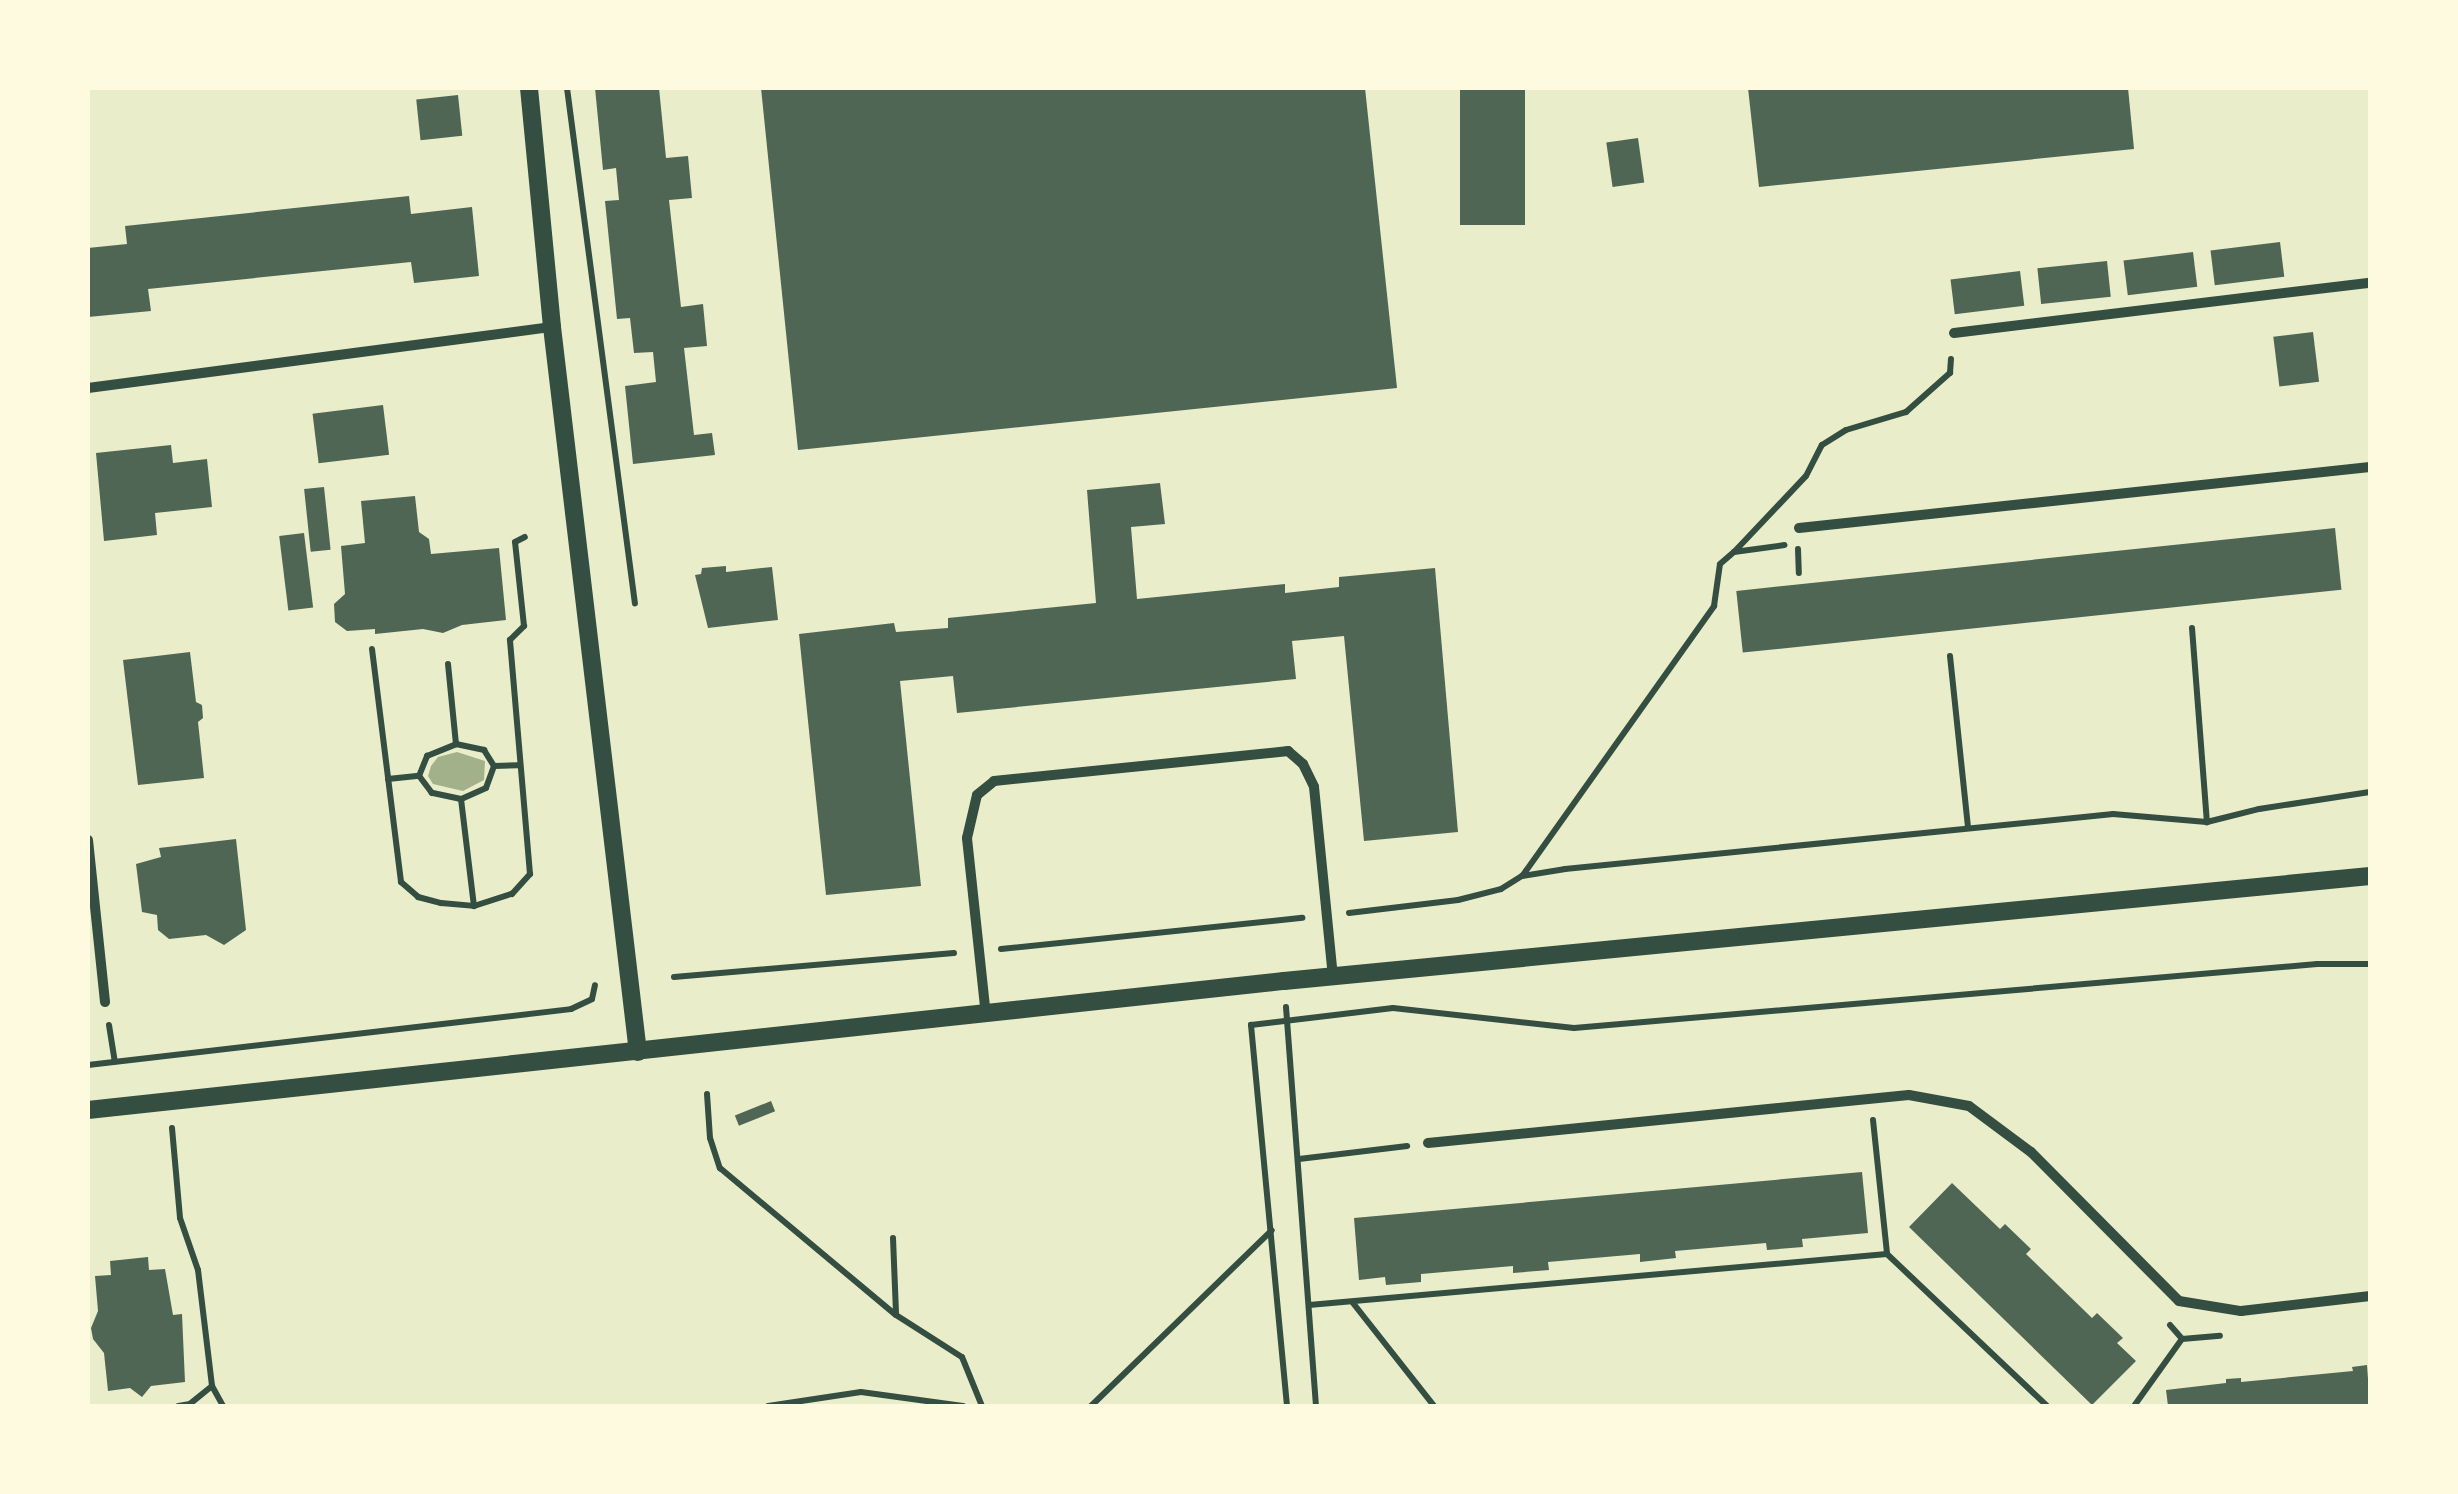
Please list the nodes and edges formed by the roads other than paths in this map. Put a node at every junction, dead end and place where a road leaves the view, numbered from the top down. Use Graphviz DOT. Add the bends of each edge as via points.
graph roads {
  1 [pos="530,88"];
  2 [pos="2370,283"];
  3 [pos="552,327"];
  4 [pos="1954,333"];
  5 [pos="88,388"];
  6 [pos="2370,467"];
  7 [pos="1799,528"];
  8 [pos="88,840"];
  9 [pos="2370,876"];
  10 [pos="1333,977"];
  11 [pos="105,1002"];
  12 [pos="986,1016"];
  13 [pos="638,1052"];
  14 [pos="88,1110"];
  15 [pos="1428,1143"];
  16 [pos="2370,1296"];
  1 -- 3 [label="street"];
  2 -- 4 [label="street"];
  3 -- 5 [label="street"];
  3 -- 13 [label="street"];
  6 -- 7 [label="street"];
  8 -- 11 [label="street"];
  9 -- 10 [label="street"];
  10 -- 12 [label="street"];
  10 -- 12 [label="street" via="1314,787 1288,752 1248,752 994,781 977,795 967,838"];
  12 -- 13 [label="street"];
  13 -- 14 [label="street"];
  15 -- 16 [label="street" via="1909,1094 1968,1106 2031,1152 2179,1301 2241,1310"];
}
